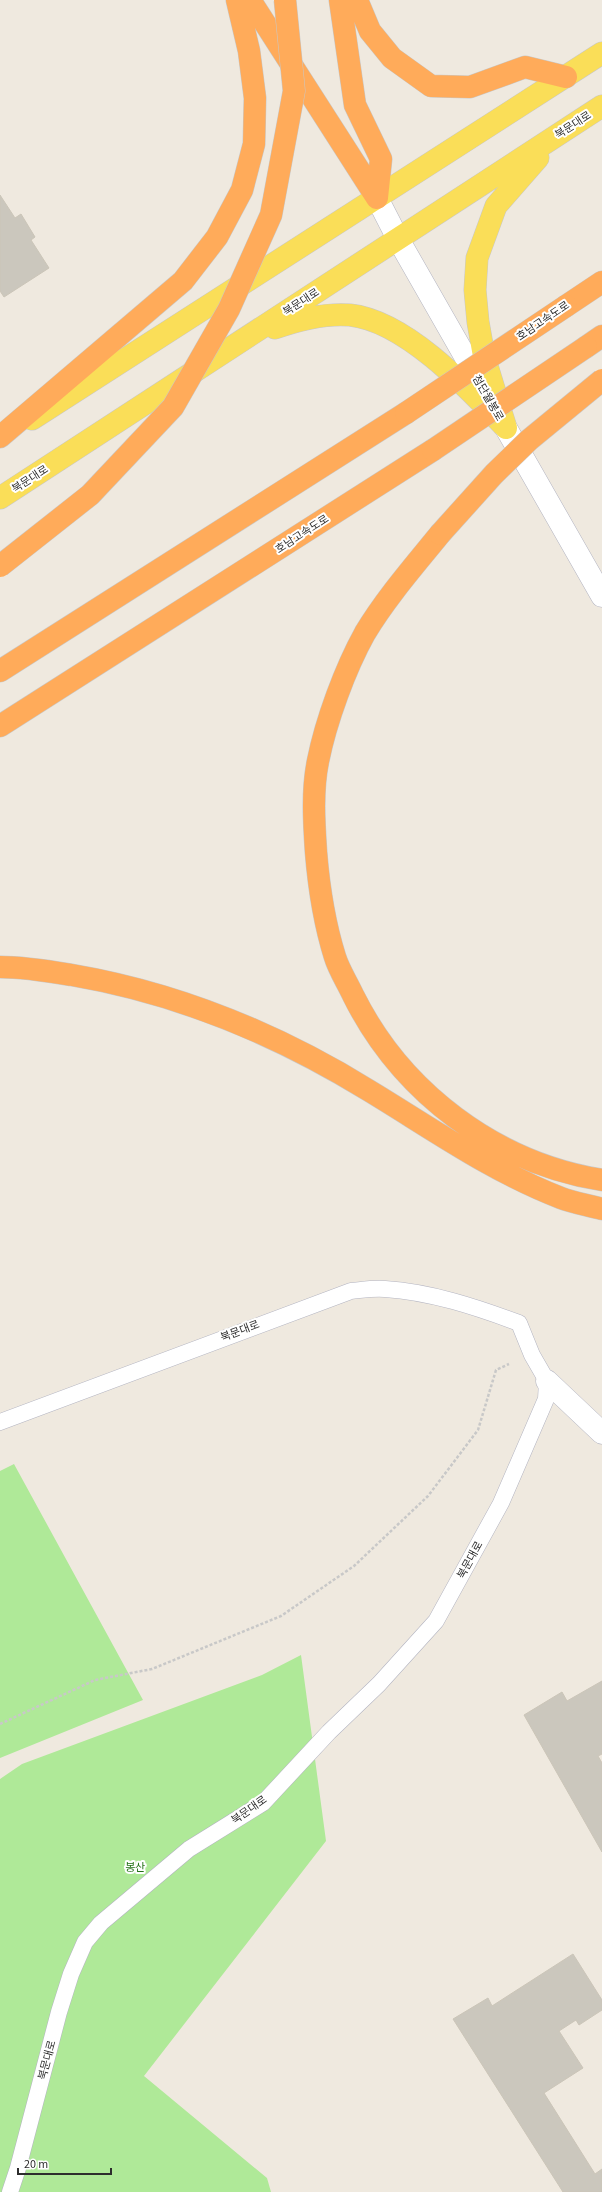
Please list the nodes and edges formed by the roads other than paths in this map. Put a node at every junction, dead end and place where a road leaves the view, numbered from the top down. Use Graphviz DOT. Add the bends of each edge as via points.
graph roads {
  1 [pos="237,0"];
  2 [pos="250,0"];
  3 [pos="285,0"];
  4 [pos="340,0"];
  5 [pos="356,0"];
  6 [pos="602,53"];
  7 [pos="566,77"];
  8 [pos="602,106"];
  9 [pos="570,127"];
  10 [pos="376,198"];
  11 [pos="398,239"];
  12 [pos="602,282"];
  13 [pos="594,342"];
  14 [pos="229,349"];
  15 [pos="602,380"];
  16 [pos="506,428"];
  17 [pos="0,438"];
  18 [pos="0,498"];
  19 [pos="0,566"];
  20 [pos="602,596"];
  21 [pos="0,671"];
  22 [pos="0,726"];
  23 [pos="0,967"];
  24 [pos="602,1180"];
  25 [pos="602,1209"];
  26 [pos="547,1381"];
  27 [pos="0,1422"];
  28 [pos="602,1433"];
  29 [pos="10,2192"];
  1 -- 17 [label="highway" via="250,51 255,98 254,144 242,190 217,237 183,280"];
  2 -- 10 [label="highway"];
  3 -- 19 [label="highway, bridge" via="294,91 271,215 229,309 173,407 90,495"];
  4 -- 10 [label="highway" via="355,105 381,159"];
  5 -- 7 [label="highway" via="370,30 392,58 431,86 470,87 525,67"];
  6 -- 7 [label="main road"];
  7 -- 10 [label="main road"];
  8 -- 9 [label="main road, 북문대로"];
  9 -- 11 [label="main road, 북문대로"];
  9 -- 16 [label="main road" via="530,165 496,206 477,258 475,290 478,322 484,356"];
  10 -- 11 [label="street, 첨단월봉로"];
  10 -- 17 [label="main road"];
  11 -- 14 [label="main road, 북문대로"];
  11 -- 16 [label="street, 첨단월봉로"];
  12 -- 21 [label="highway, 호남고속도로, bridge" via="406,413"];
  13 -- 22 [label="highway, 호남고속도로, bridge" via="434,450"];
  14 -- 16 [label="main road" via="301,319 351,315 395,331 438,362"];
  14 -- 18 [label="main road, 북문대로"];
  15 -- 24 [label="highway, bridge" via="494,474 440,534 390,597 365,634 334,704 317,769 314,819 319,893 336,959 364,1018 403,1072 445,1110 490,1141 527,1160 573,1176"];
  16 -- 20 [label="street, 첨단월봉로"];
  23 -- 25 [label="highway" via="24,967 107,981 191,1004 277,1040 368,1089 437,1134 498,1169 561,1198"];
  26 -- 27 [label="lane, 북문대로" via="519,1323 487,1311 415,1293 384,1289 351,1290"];
  26 -- 28 [label="street"];
  26 -- 29 [label="lane, 북문대로" via="546,1399 501,1503 436,1621 379,1684 329,1732 263,1803 189,1849 101,1923 85,1942 59,2012"];
}
